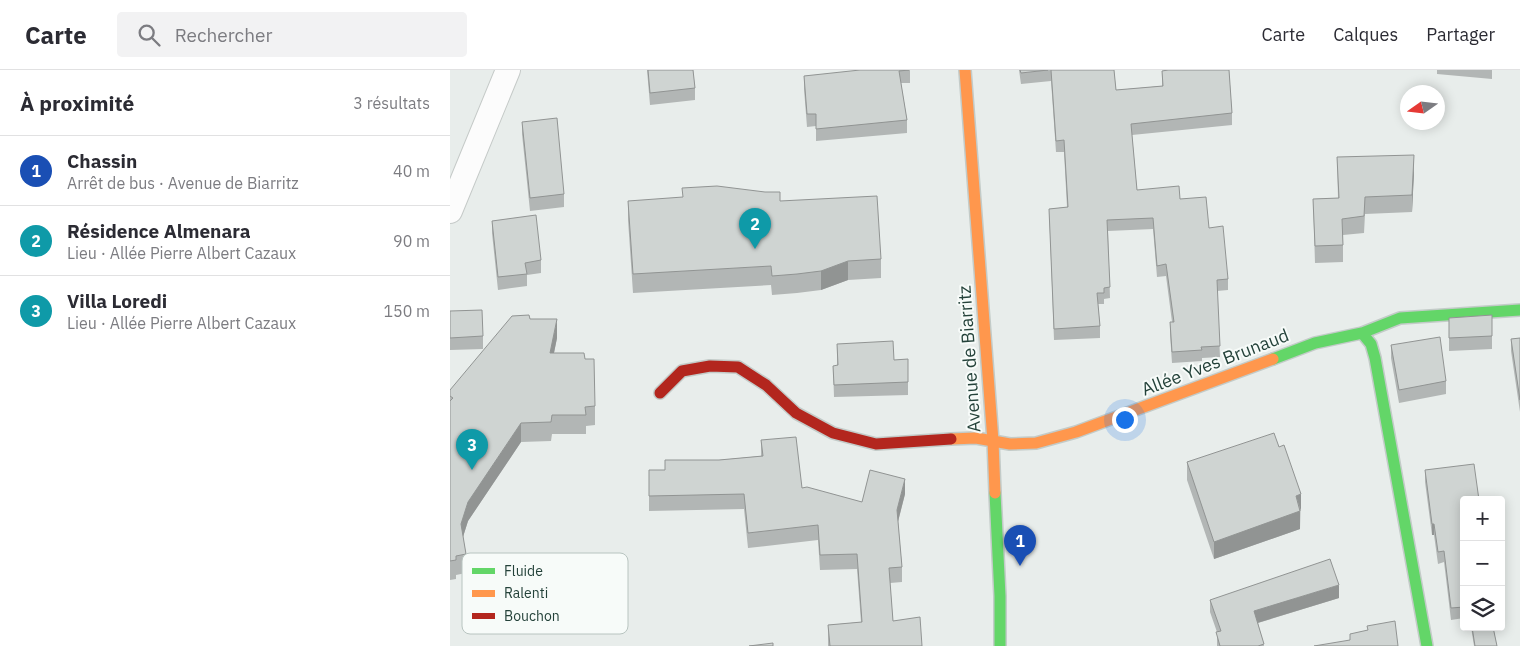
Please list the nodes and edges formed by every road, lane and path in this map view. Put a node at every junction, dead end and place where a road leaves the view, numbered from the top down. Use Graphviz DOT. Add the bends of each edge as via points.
graph roads {
  1 [pos="508,70"];
  2 [pos="966,70"];
  3 [pos="452,202"];
  4 [pos="1520,310"];
  5 [pos="1362,333"];
  6 [pos="660,392"];
  7 [pos="993,441"];
  8 [pos="1000,646"];
  9 [pos="1427,646"];
  1 -- 3 [label="street"];
  2 -- 7 [label="street, Avenue de Biarritz"];
  4 -- 5 [label="street, Allée Yves Brunaud" via="1400,318"];
  5 -- 7 [label="street, Allée Yves Brunaud" via="1315,343 1076,432 1036,443"];
  5 -- 9 [label="street" via="1371,344 1375,358"];
  6 -- 7 [label="street, Allée Yves Brunaud" via="682,371 710,366 738,367 766,385 796,413 833,433 876,444 976,438"];
  7 -- 8 [label="street, Avenue de Biarritz"];
}
